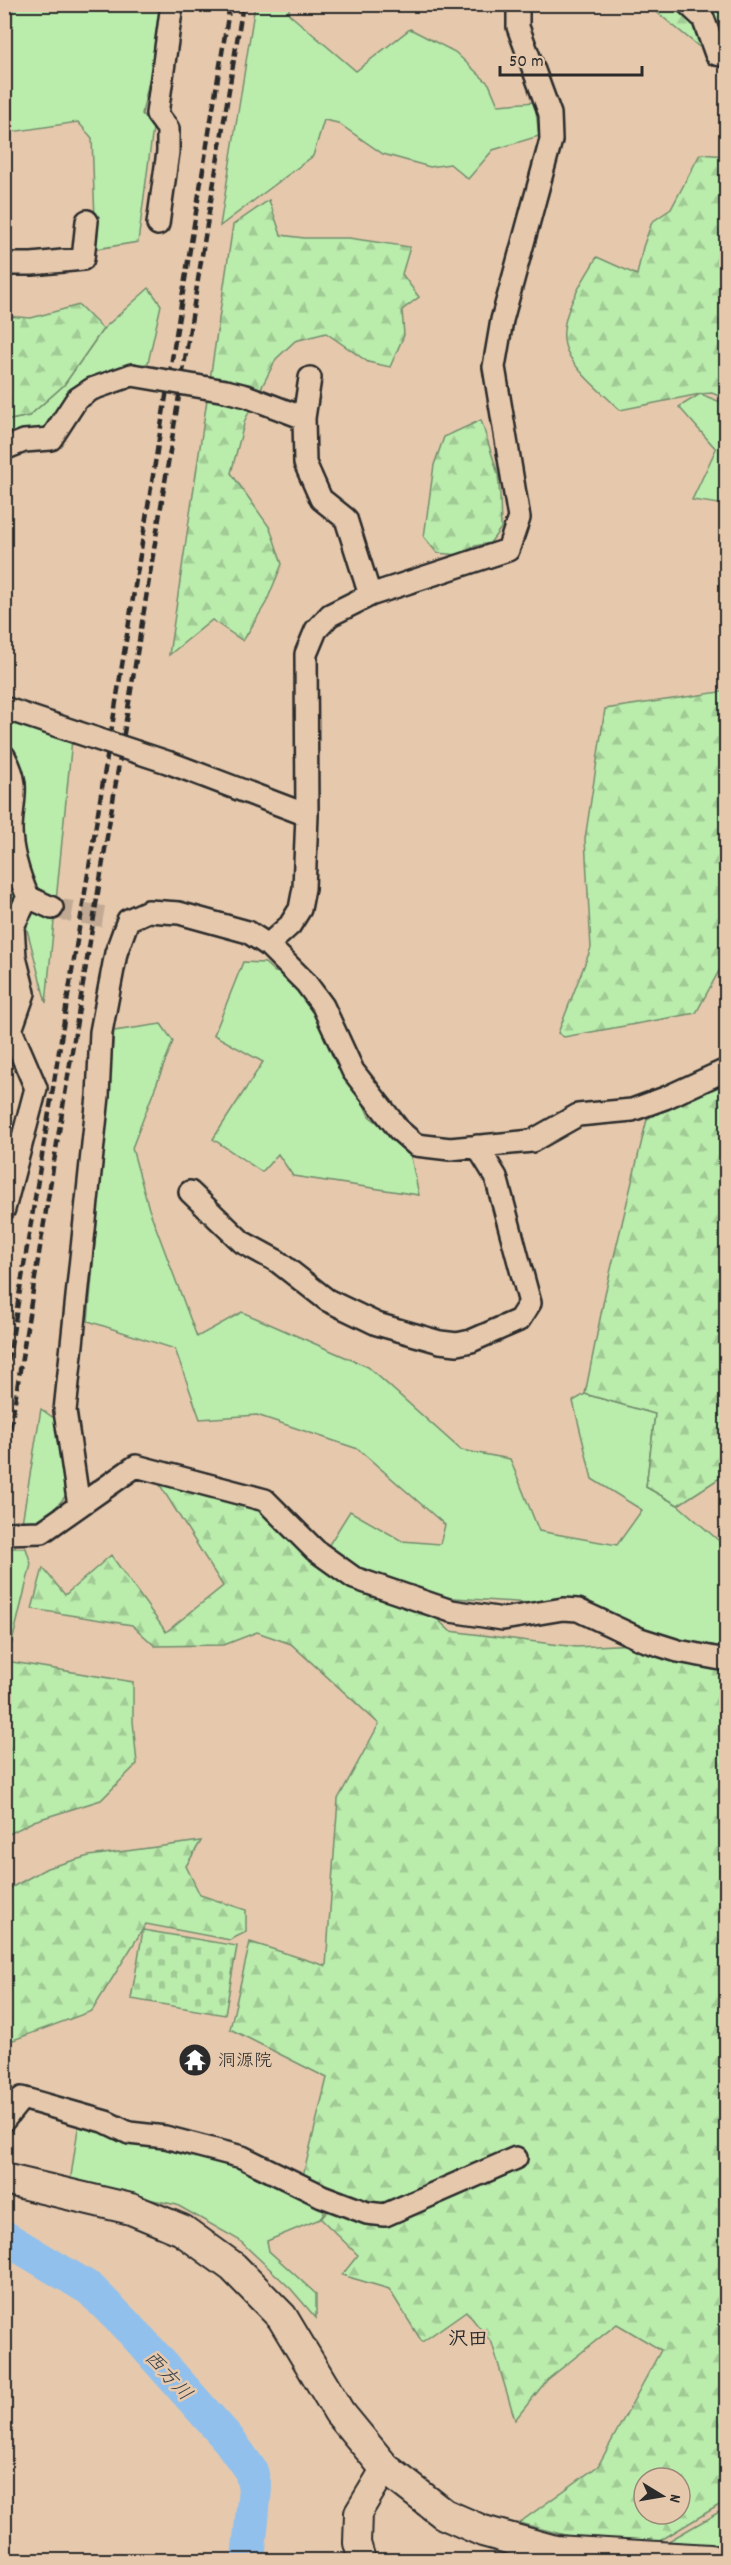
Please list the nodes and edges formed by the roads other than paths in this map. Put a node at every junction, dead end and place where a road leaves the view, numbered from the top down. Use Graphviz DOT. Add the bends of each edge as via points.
graph roads {
  1 [pos="172,4"];
  2 [pos="518,4"];
  3 [pos="688,4"];
  4 [pos="726,56"];
  5 [pos="87,221"];
  6 [pos="158,224"];
  7 [pos="4,264"];
  8 [pos="310,378"];
  9 [pos="304,418"];
  10 [pos="4,449"];
  11 [pos="370,595"];
  12 [pos="4,708"];
  13 [pos="4,756"];
  14 [pos="307,815"];
  15 [pos="28,897"];
  16 [pos="52,909"];
  17 [pos="268,945"];
  18 [pos="726,1070"];
  19 [pos="477,1146"];
  20 [pos="190,1192"];
  21 [pos="4,1209"];
  22 [pos="79,1506"];
  23 [pos="4,1533"];
  24 [pos="726,1660"];
  25 [pos="4,2120"];
  26 [pos="516,2158"];
  27 [pos="4,2179"];
  28 [pos="385,2468"];
  29 [pos="362,2560"];
  30 [pos="710,2560"];
  1 -- 6 [label="street" via="157,114 168,129"];
  2 -- 11 [label="street" via="518,27 550,114 551,140 502,320 494,367 519,518 508,550"];
  3 -- 4 [label="street" via="703,18 716,54"];
  5 -- 7 [label="street" via="83,259"];
  8 -- 9 [label="street"];
  9 -- 10 [label="street, bridge" via="246,396 132,375 92,388 77,399 51,439 24,441"];
  9 -- 11 [label="street" via="305,463 321,499 346,519"];
  11 -- 14 [label="street" via="330,615 316,630 306,654"];
  12 -- 14 [label="street, bridge" via="170,763"];
  13 -- 15 [label="street" via="16,791 11,830 18,873"];
  14 -- 17 [label="street" via="300,909 290,925"];
  15 -- 16 [label="street"];
  15 -- 21 [label="street" via="13,926 15,957 24,993 11,1030 36,1088"];
  17 -- 19 [label="street" via="323,1006 353,1071 399,1130 416,1145 450,1149"];
  17 -- 22 [label="street" via="248,932 178,913 148,911 119,919 101,1032 97,1108 65,1411"];
  18 -- 19 [label="street" via="632,1110 578,1115 532,1141"];
  19 -- 20 [label="street" via="495,1177 530,1303 519,1320 471,1341 440,1342 377,1324 327,1300 277,1261 242,1242"];
  22 -- 23 [label="street" via="42,1532"];
  22 -- 24 [label="street" via="136,1466 265,1500 315,1550 354,1578 451,1611 503,1618 578,1610 647,1641"];
  25 -- 26 [label="street" via="22,2098 106,2122 129,2133 165,2137 242,2157 322,2196 385,2215"];
  27 -- 28 [label="main road" via="131,2209 182,2230 233,2267 282,2317 339,2412"];
  28 -- 29 [label="street" via="358,2513 357,2543"];
  28 -- 30 [label="main road" via="444,2514 483,2531 555,2551"];
}
